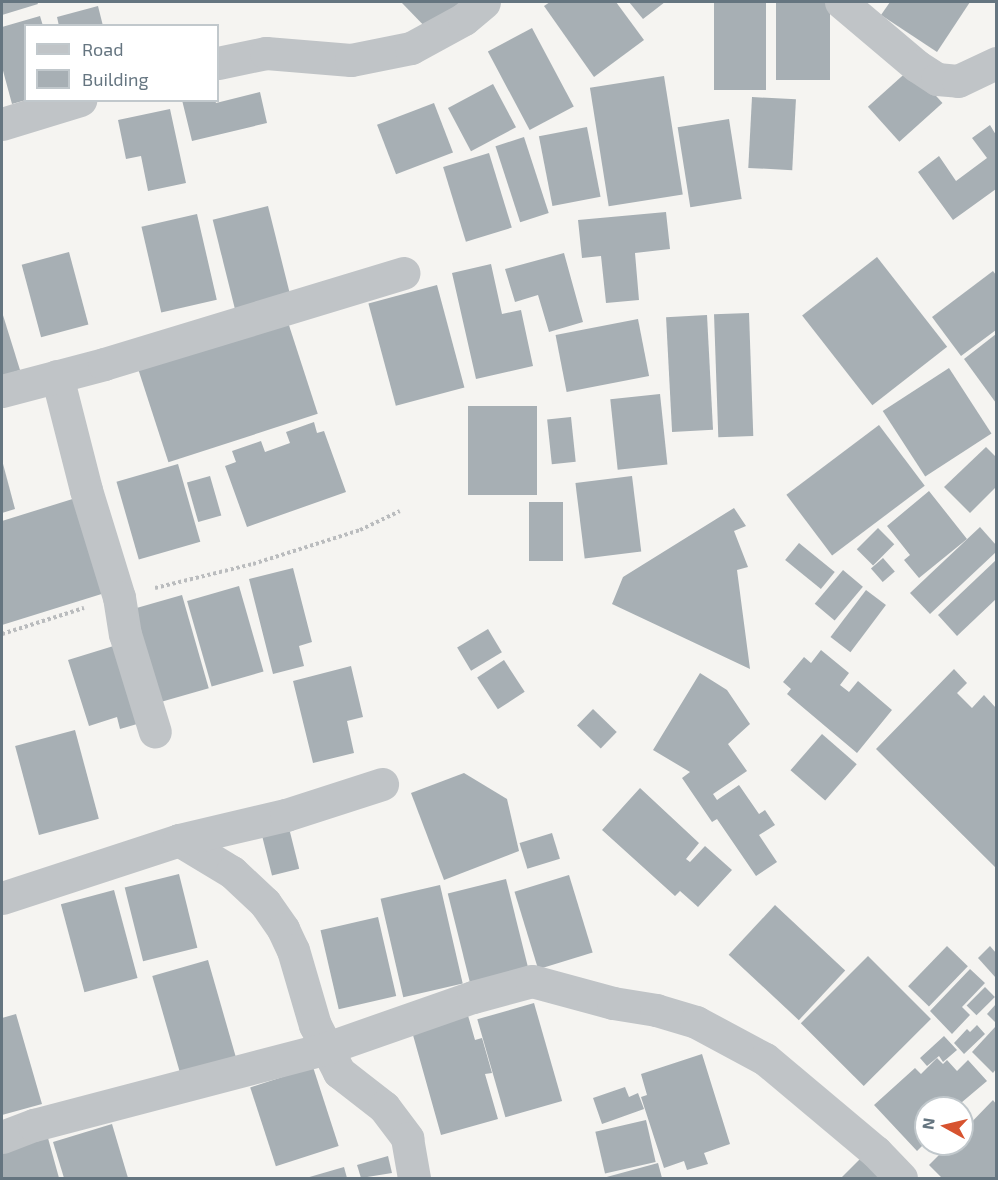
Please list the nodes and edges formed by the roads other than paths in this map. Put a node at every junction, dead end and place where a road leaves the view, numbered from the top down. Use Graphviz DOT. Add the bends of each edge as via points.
graph roads {
  1 [pos="484,2"];
  2 [pos="841,2"];
  3 [pos="219,63"];
  4 [pos="996,63"];
  5 [pos="74,102"];
  6 [pos="2,124"];
  7 [pos="403,273"];
  8 [pos="57,376"];
  9 [pos="2,391"];
  10 [pos="155,732"];
  11 [pos="382,784"];
  12 [pos="179,840"];
  13 [pos="2,898"];
  14 [pos="327,1048"];
  15 [pos="2,1137"];
  16 [pos="414,1179"];
  17 [pos="902,1179"];
  1 -- 3 [label="street" via="464,19 411,48 351,60 266,53"];
  2 -- 4 [label="street" via="917,66 937,78 958,81"];
  5 -- 6 [label="street"];
  7 -- 8 [label="street"];
  8 -- 9 [label="street"];
  8 -- 10 [label="street"];
  11 -- 12 [label="street" via="286,815"];
  12 -- 13 [label="street"];
  12 -- 14 [label="street" via="232,873 265,903 293,950 315,1025"];
  14 -- 15 [label="street" via="34,1125"];
  14 -- 16 [label="street" via="339,1072 384,1107 407,1138"];
  14 -- 17 [label="street" via="532,981 696,1022 765,1059 876,1152"];
}
